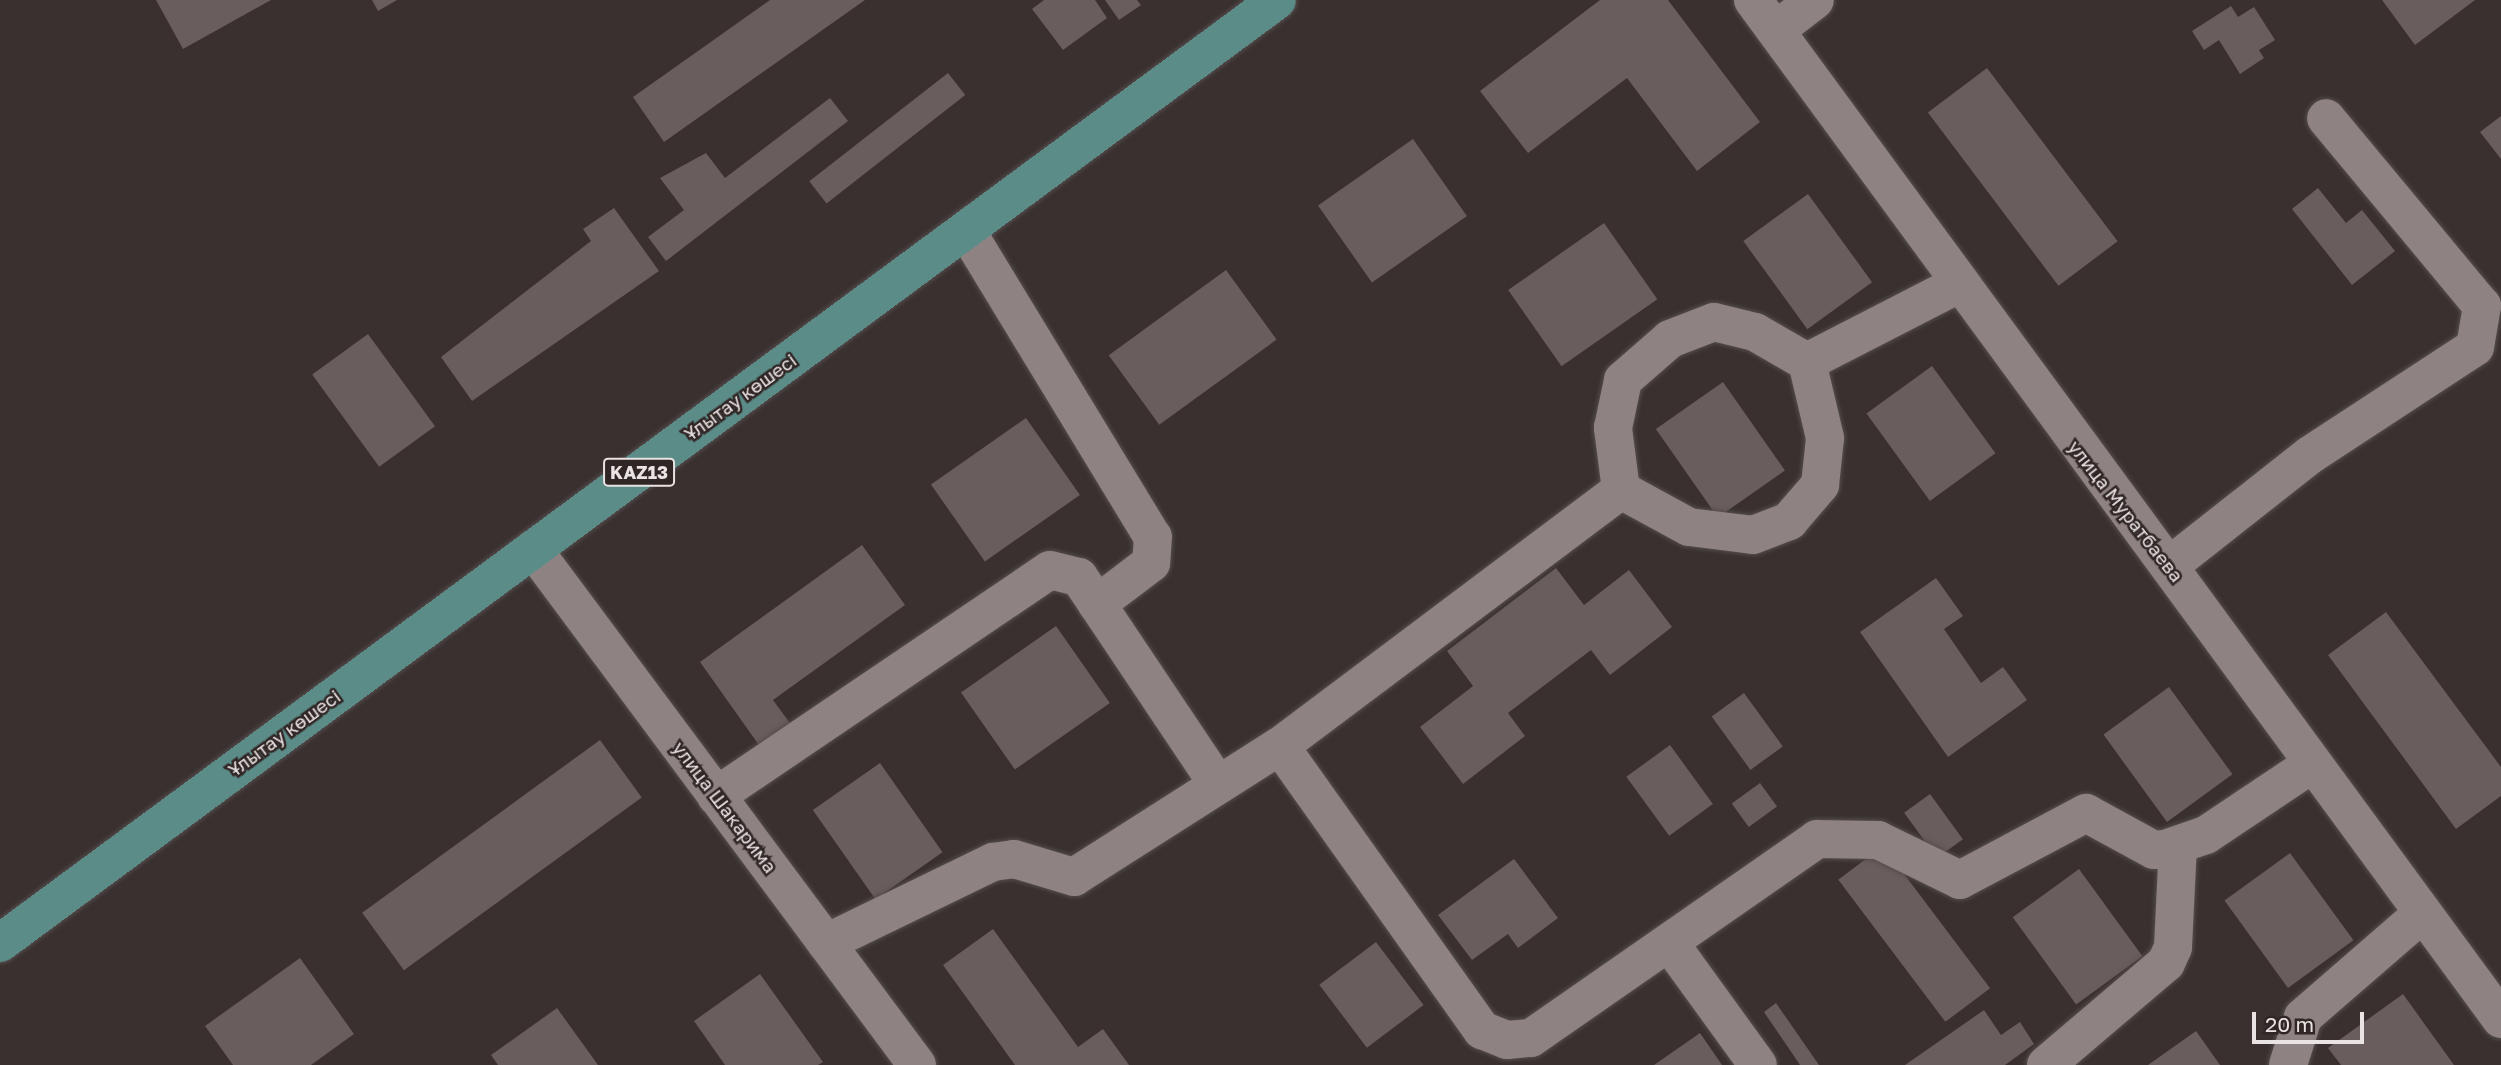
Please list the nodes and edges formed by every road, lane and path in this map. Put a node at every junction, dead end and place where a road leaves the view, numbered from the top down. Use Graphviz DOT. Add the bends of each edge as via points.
graph roads {
  1 [pos="1277,0"];
  2 [pos="1815,0"];
  3 [pos="1765,15"];
  4 [pos="2326,118"];
  5 [pos="966,230"];
  6 [pos="1959,284"];
  7 [pos="1807,362"];
  8 [pos="1621,490"];
  9 [pos="533,549"];
  10 [pos="2169,566"];
  11 [pos="1097,604"];
  12 [pos="1280,746"];
  13 [pos="2312,764"];
  14 [pos="1218,785"];
  15 [pos="716,796"];
  16 [pos="2178,846"];
  17 [pos="2422,914"];
  18 [pos="0,943"];
  19 [pos="826,943"];
  20 [pos="1671,945"];
  21 [pos="2501,1019"];
  22 [pos="918,1065"];
  23 [pos="1758,1065"];
  24 [pos="2046,1065"];
  25 [pos="2288,1065"];
  1 -- 5 [label="main road, Ұлытау көшесі / KAZ13"];
  2 -- 3 [label="street"];
  3 -- 6 [label="street, улица Муратбаева"];
  4 -- 10 [label="street" via="2482,306 2475,347 2310,455"];
  5 -- 9 [label="main road, Ұлытау көшесі / KAZ13"];
  5 -- 11 [label="street" via="1153,537 1151,563"];
  6 -- 7 [label="street"];
  6 -- 10 [label="street, улица Муратбаева"];
  7 -- 8 [label="street" via="1755,332 1714,322 1670,339 1623,380 1613,428"];
  7 -- 8 [label="street" via="1825,438 1820,485 1789,521 1753,535 1689,527"];
  8 -- 12 [label="street"];
  9 -- 15 [label="street, улица Шакарима"];
  9 -- 18 [label="main road, Ұлытау көшесі / KAZ13"];
  10 -- 13 [label="street, улица Муратбаева"];
  11 -- 14 [label="street"];
  11 -- 15 [label="street" via="1070,571 1037,574"];
  12 -- 14 [label="street"];
  12 -- 20 [label="street" via="1482,1030 1507,1040 1531,1038"];
  13 -- 16 [label="street" via="2206,835"];
  13 -- 17 [label="street, улица Муратбаева"];
  14 -- 19 [label="street" via="1074,877 1014,859 993,862"];
  15 -- 19 [label="street, улица Шакарима"];
  16 -- 20 [label="street" via="2154,850 2086,813 1961,880 1878,840 1816,839"];
  16 -- 24 [label="street" via="2173,947 2166,963"];
  17 -- 21 [label="street, улица Муратбаева"];
  17 -- 25 [label="street" via="2303,1017"];
  19 -- 22 [label="street, улица Шакарима"];
  20 -- 23 [label="street"];
}
